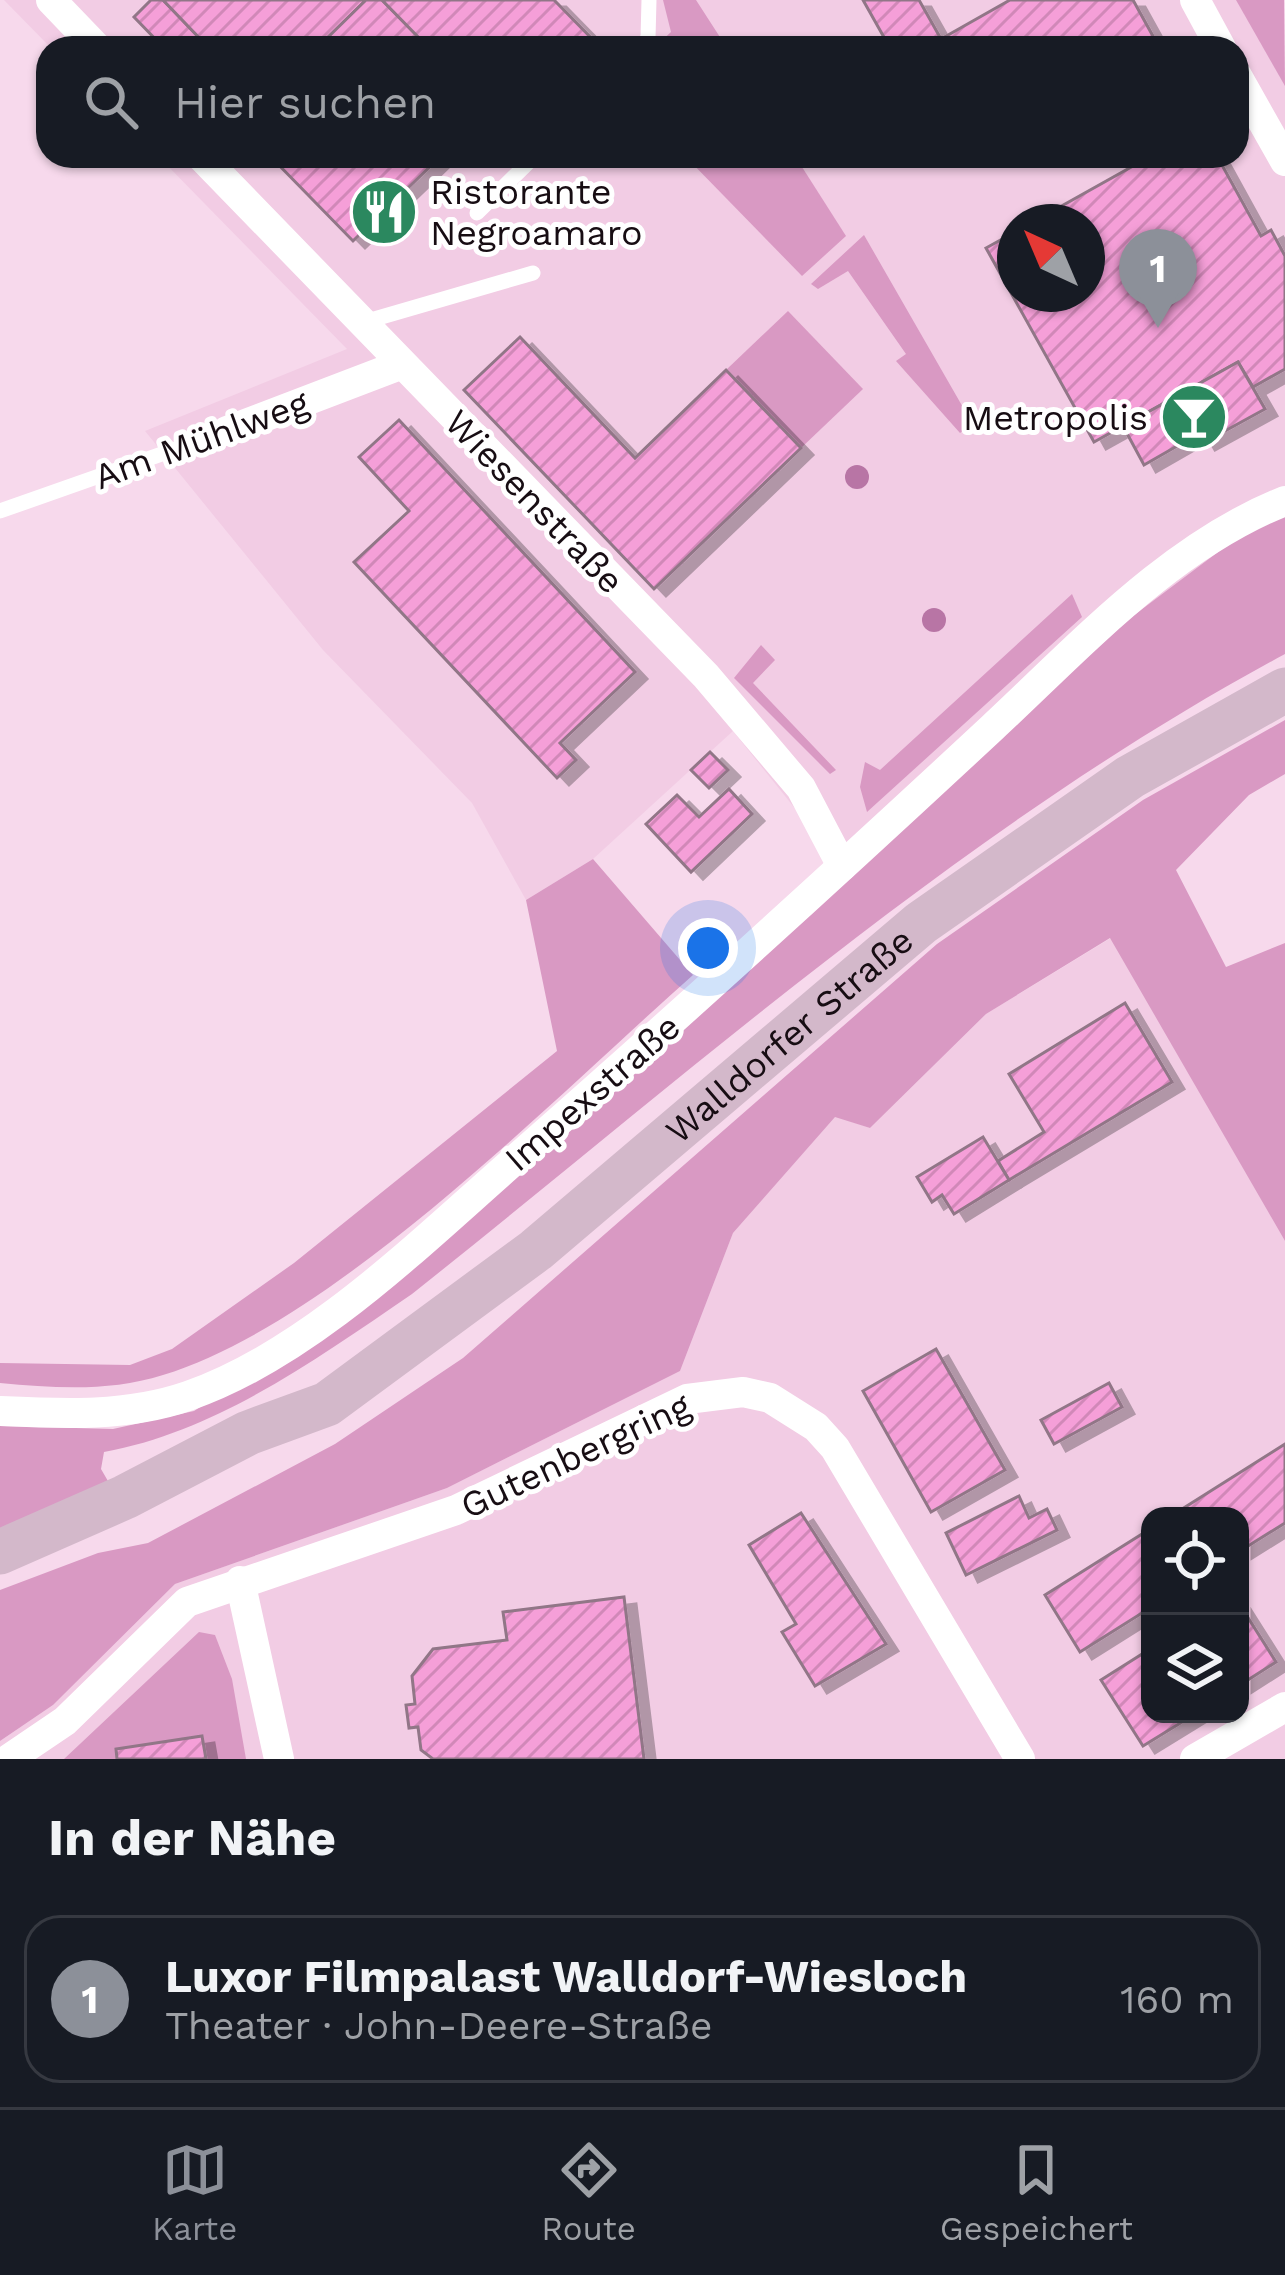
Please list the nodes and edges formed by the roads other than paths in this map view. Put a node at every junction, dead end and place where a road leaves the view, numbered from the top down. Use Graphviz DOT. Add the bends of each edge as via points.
graph roads {
  1 [pos="51,0"];
  2 [pos="649,0"];
  3 [pos="1195,0"];
  4 [pos="86,36"];
  5 [pos="648,36"];
  6 [pos="1215,36"];
  7 [pos="1249,97"];
  8 [pos="1285,161"];
  9 [pos="213,168"];
  10 [pos="523,168"];
  11 [pos="477,213"];
  12 [pos="532,273"];
  13 [pos="361,322"];
  14 [pos="400,364"];
  15 [pos="227,430"];
  16 [pos="1285,501"];
  17 [pos="0,511"];
  18 [pos="1285,690"];
  19 [pos="842,866"];
  20 [pos="315,1410"];
  21 [pos="0,1411"];
  22 [pos="0,1552"];
  23 [pos="240,1580"];
  24 [pos="0,1582"];
  25 [pos="1285,1707"];
  26 [pos="9,1759"];
  27 [pos="279,1759"];
  28 [pos="1019,1759"];
  29 [pos="1195,1759"];
  1 -- 4 [label="street"];
  2 -- 5 [label="lane"];
  3 -- 6 [label="street"];
  7 -- 8 [label="street"];
  9 -- 13 [label="street, Wiesenstraße"];
  10 -- 11 [label="lane"];
  12 -- 13 [label="lane"];
  13 -- 14 [label="street, Wiesenstraße"];
  14 -- 15 [label="street, Am Mühlweg"];
  14 -- 19 [label="street, Wiesenstraße" via="758,735 801,788"];
  15 -- 17 [label="lane, Am Mühlweg"];
  16 -- 19 [label="street, Impexstraße" via="1133,598"];
  18 -- 20 [label="street, Walldorfer Straße" via="1022,848 536,1250"];
  19 -- 21 [label="street, Impexstraße" via="419,1243 294,1338 224,1380 147,1406"];
  20 -- 22 [label="street, Walldorfer Straße" via="248,1433"];
  20 -- 24 [label="street, Walldorfer Straße" via="266,1459 140,1525"];
  23 -- 26 [label="street, Gutenbergring" via="187,1602 65,1721"];
  23 -- 27 [label="street"];
  23 -- 28 [label="street, Gutenbergring" via="456,1510 687,1400 743,1392 770,1398 835,1448"];
  25 -- 29 [label="street"];
}
